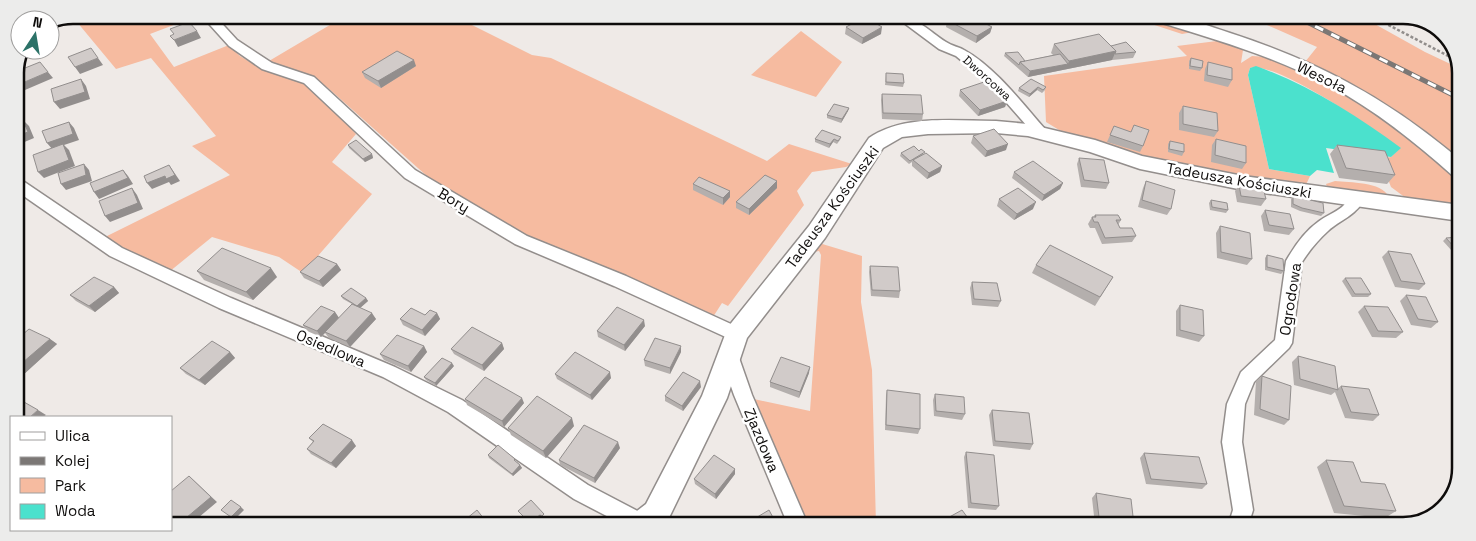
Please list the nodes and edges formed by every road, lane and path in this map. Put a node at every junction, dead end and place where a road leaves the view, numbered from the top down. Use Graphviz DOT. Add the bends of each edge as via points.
graph roads {
  1 [pos="216,24"];
  2 [pos="912,24"];
  3 [pos="1183,24"];
  4 [pos="1387,24"];
  5 [pos="1449,56"];
  6 [pos="1040,132"];
  7 [pos="1452,165"];
  8 [pos="24,189"];
  9 [pos="1356,200"];
  10 [pos="1452,212"];
  11 [pos="736,334"];
  12 [pos="729,355"];
  13 [pos="629,517"];
  14 [pos="652,517"];
  15 [pos="795,517"];
  16 [pos="1241,517"];
  1 -- 11 [label="street, Bory" via="234,43 267,66 309,80 410,174 521,240"];
  2 -- 6 [label="street, Dworcowa" via="979,68"];
  3 -- 7 [label="street, Wesoła" via="1267,52 1336,82 1393,118"];
  4 -- 5 [label="path"];
  6 -- 9 [label="street, Tadeusza Kościuszki" via="1150,164 1244,183"];
  6 -- 11 [label="street, Tadeusza Kościuszki" via="996,127 928,128 886,136 876,143 817,232"];
  8 -- 13 [label="street, Osiedlowa" via="116,252 225,303 389,372 456,406 581,492"];
  9 -- 10 [label="street, Tadeusza Kościuszki"];
  9 -- 16 [label="street, Ogrodowa" via="1346,212 1323,226 1294,261 1283,343 1246,377 1236,404 1232,442 1243,510"];
  11 -- 12 [label="street, Tadeusza Kościuszki"];
  12 -- 14 [label="street, Tadeusza Kościuszki" via="714,398"];
  12 -- 15 [label="street, Zjazdowa"];
}
